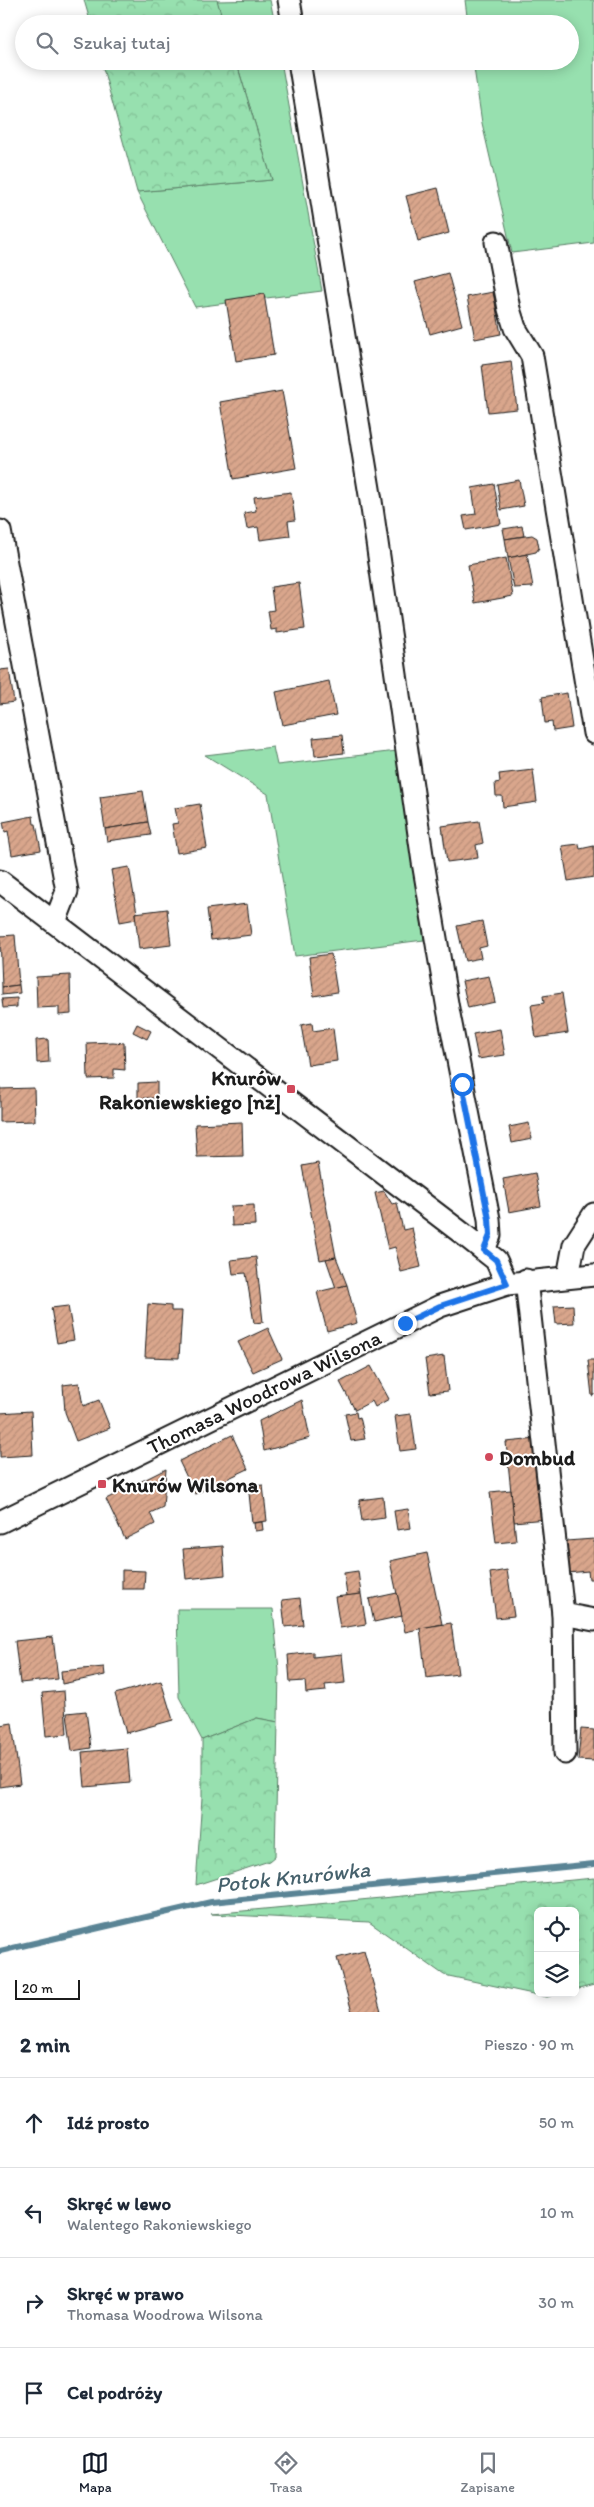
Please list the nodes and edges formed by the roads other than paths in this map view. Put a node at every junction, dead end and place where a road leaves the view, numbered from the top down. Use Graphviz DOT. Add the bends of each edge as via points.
graph roads {
  1 [pos="289,0"];
  2 [pos="292,15"];
  3 [pos="300,70"];
  4 [pos="496,242"];
  5 [pos="0,530"];
  6 [pos="594,733"];
  7 [pos="0,881"];
  8 [pos="55,922"];
  9 [pos="594,1214"];
  10 [pos="484,1250"];
  11 [pos="594,1275"];
  12 [pos="568,1277"];
  13 [pos="516,1282"];
  14 [pos="0,1522"];
  15 [pos="563,1614"];
  16 [pos="594,1620"];
  17 [pos="565,1753"];
  1 -- 2 [label="street"];
  3 -- 10 [label="street" via="371,501 433,921 489,1219 490,1235"];
  4 -- 6 [label="street" via="515,328 532,356"];
  5 -- 8 [label="street" via="67,891"];
  7 -- 8 [label="street"];
  8 -- 10 [label="street"];
  9 -- 12 [label="street" via="574,1245"];
  10 -- 13 [label="street"];
  11 -- 12 [label="street, Thomasa Woodrowa Wilsona"];
  12 -- 13 [label="street, Thomasa Woodrowa Wilsona"];
  13 -- 14 [label="street, Thomasa Woodrowa Wilsona" via="440,1306"];
  13 -- 15 [label="street"];
  15 -- 16 [label="street"];
  15 -- 17 [label="street"];
}
